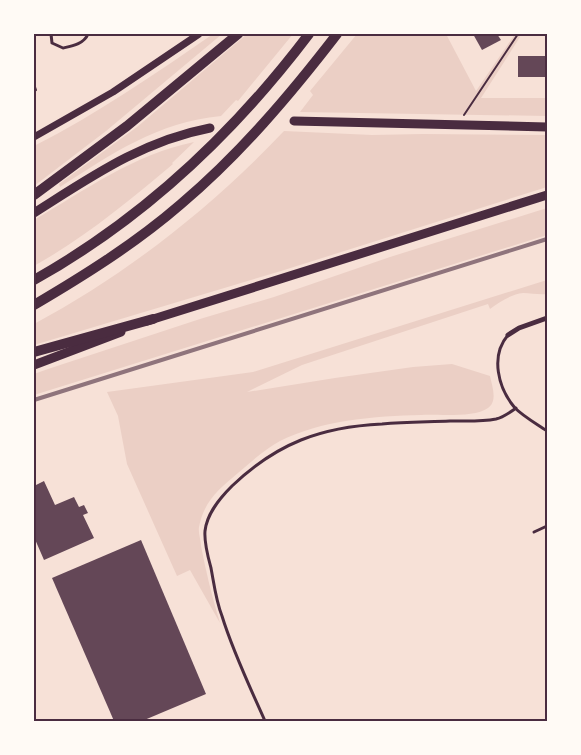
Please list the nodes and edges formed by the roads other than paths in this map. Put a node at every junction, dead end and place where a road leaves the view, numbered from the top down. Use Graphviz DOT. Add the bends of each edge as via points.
graph roads {
  1 [pos="51,34"];
  2 [pos="88,34"];
  3 [pos="199,34"];
  4 [pos="238,34"];
  5 [pos="309,34"];
  6 [pos="337,34"];
  7 [pos="294,121"];
  8 [pos="547,127"];
  9 [pos="210,128"];
  10 [pos="34,137"];
  11 [pos="34,195"];
  12 [pos="547,195"];
  13 [pos="34,213"];
  14 [pos="34,280"];
  15 [pos="34,305"];
  16 [pos="547,318"];
  17 [pos="153,319"];
  18 [pos="508,335"];
  19 [pos="34,352"];
  20 [pos="34,365"];
  21 [pos="516,408"];
  22 [pos="547,431"];
  23 [pos="547,526"];
  24 [pos="534,532"];
  25 [pos="265,721"];
  1 -- 2 [label="lane" via="52,43 63,48 81,42"];
  3 -- 10 [label="street" via="112,92"];
  4 -- 11 [label="highway" via="127,126"];
  5 -- 14 [label="highway" via="256,100 186,171 114,229"];
  6 -- 15 [label="highway" via="258,130 193,194 119,252"];
  7 -- 8 [label="main road"];
  9 -- 13 [label="main road" via="136,151"];
  12 -- 17 [label="main road"];
  16 -- 18 [label="street"];
  17 -- 19 [label="highway"];
  17 -- 20 [label="main road"];
  18 -- 21 [label="lane" via="500,349 497,365 503,386"];
  21 -- 22 [label="lane"];
  21 -- 25 [label="lane" via="505,416 486,420 382,424 345,427 322,433 292,443 266,458 223,495 205,531 208,555 221,614"];
  23 -- 24 [label="lane"];
}
